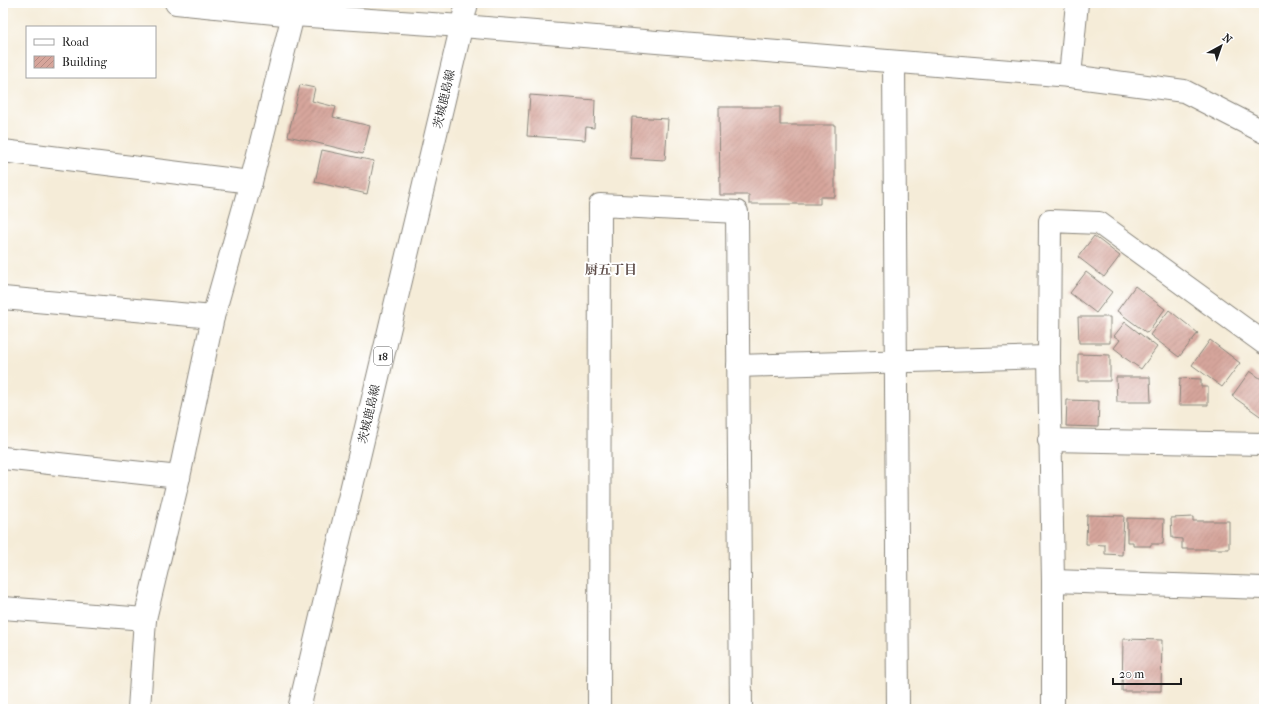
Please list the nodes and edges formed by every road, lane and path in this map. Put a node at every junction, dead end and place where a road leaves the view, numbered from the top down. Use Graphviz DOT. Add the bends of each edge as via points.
graph roads {
  1 [pos="176,3"];
  2 [pos="467,3"];
  3 [pos="1077,3"];
  4 [pos="295,9"];
  5 [pos="462,26"];
  6 [pos="894,62"];
  7 [pos="1070,76"];
  8 [pos="1264,132"];
  9 [pos="3,151"];
  10 [pos="251,182"];
  11 [pos="3,298"];
  12 [pos="213,317"];
  13 [pos="1264,343"];
  14 [pos="1048,357"];
  15 [pos="896,362"];
  16 [pos="738,366"];
  17 [pos="1049,440"];
  18 [pos="1264,444"];
  19 [pos="3,458"];
  20 [pos="179,477"];
  21 [pos="1053,581"];
  22 [pos="1264,588"];
  23 [pos="3,608"];
  24 [pos="144,619"];
  25 [pos="139,709"];
  26 [pos="298,709"];
  27 [pos="599,709"];
  28 [pos="742,709"];
  29 [pos="898,709"];
  30 [pos="1053,709"];
  1 -- 4 [label="street"];
  2 -- 5 [label="street, 茨城鹿島線 / 18"];
  3 -- 7 [label="street"];
  4 -- 5 [label="street"];
  4 -- 10 [label="street"];
  5 -- 6 [label="street"];
  5 -- 26 [label="street, 茨城鹿島線 / 18"];
  6 -- 7 [label="street"];
  6 -- 15 [label="street"];
  7 -- 8 [label="street" via="1184,91"];
  9 -- 10 [label="street"];
  10 -- 12 [label="street"];
  11 -- 12 [label="street"];
  12 -- 20 [label="street"];
  13 -- 14 [label="street" via="1099,223 1050,221"];
  14 -- 15 [label="street"];
  14 -- 17 [label="street"];
  15 -- 16 [label="street"];
  15 -- 29 [label="street"];
  16 -- 27 [label="street" via="737,212 600,205"];
  16 -- 28 [label="street"];
  17 -- 18 [label="street"];
  17 -- 21 [label="street"];
  19 -- 20 [label="street"];
  20 -- 24 [label="street"];
  21 -- 22 [label="street"];
  21 -- 30 [label="street"];
  23 -- 24 [label="street"];
  24 -- 25 [label="street"];
}
